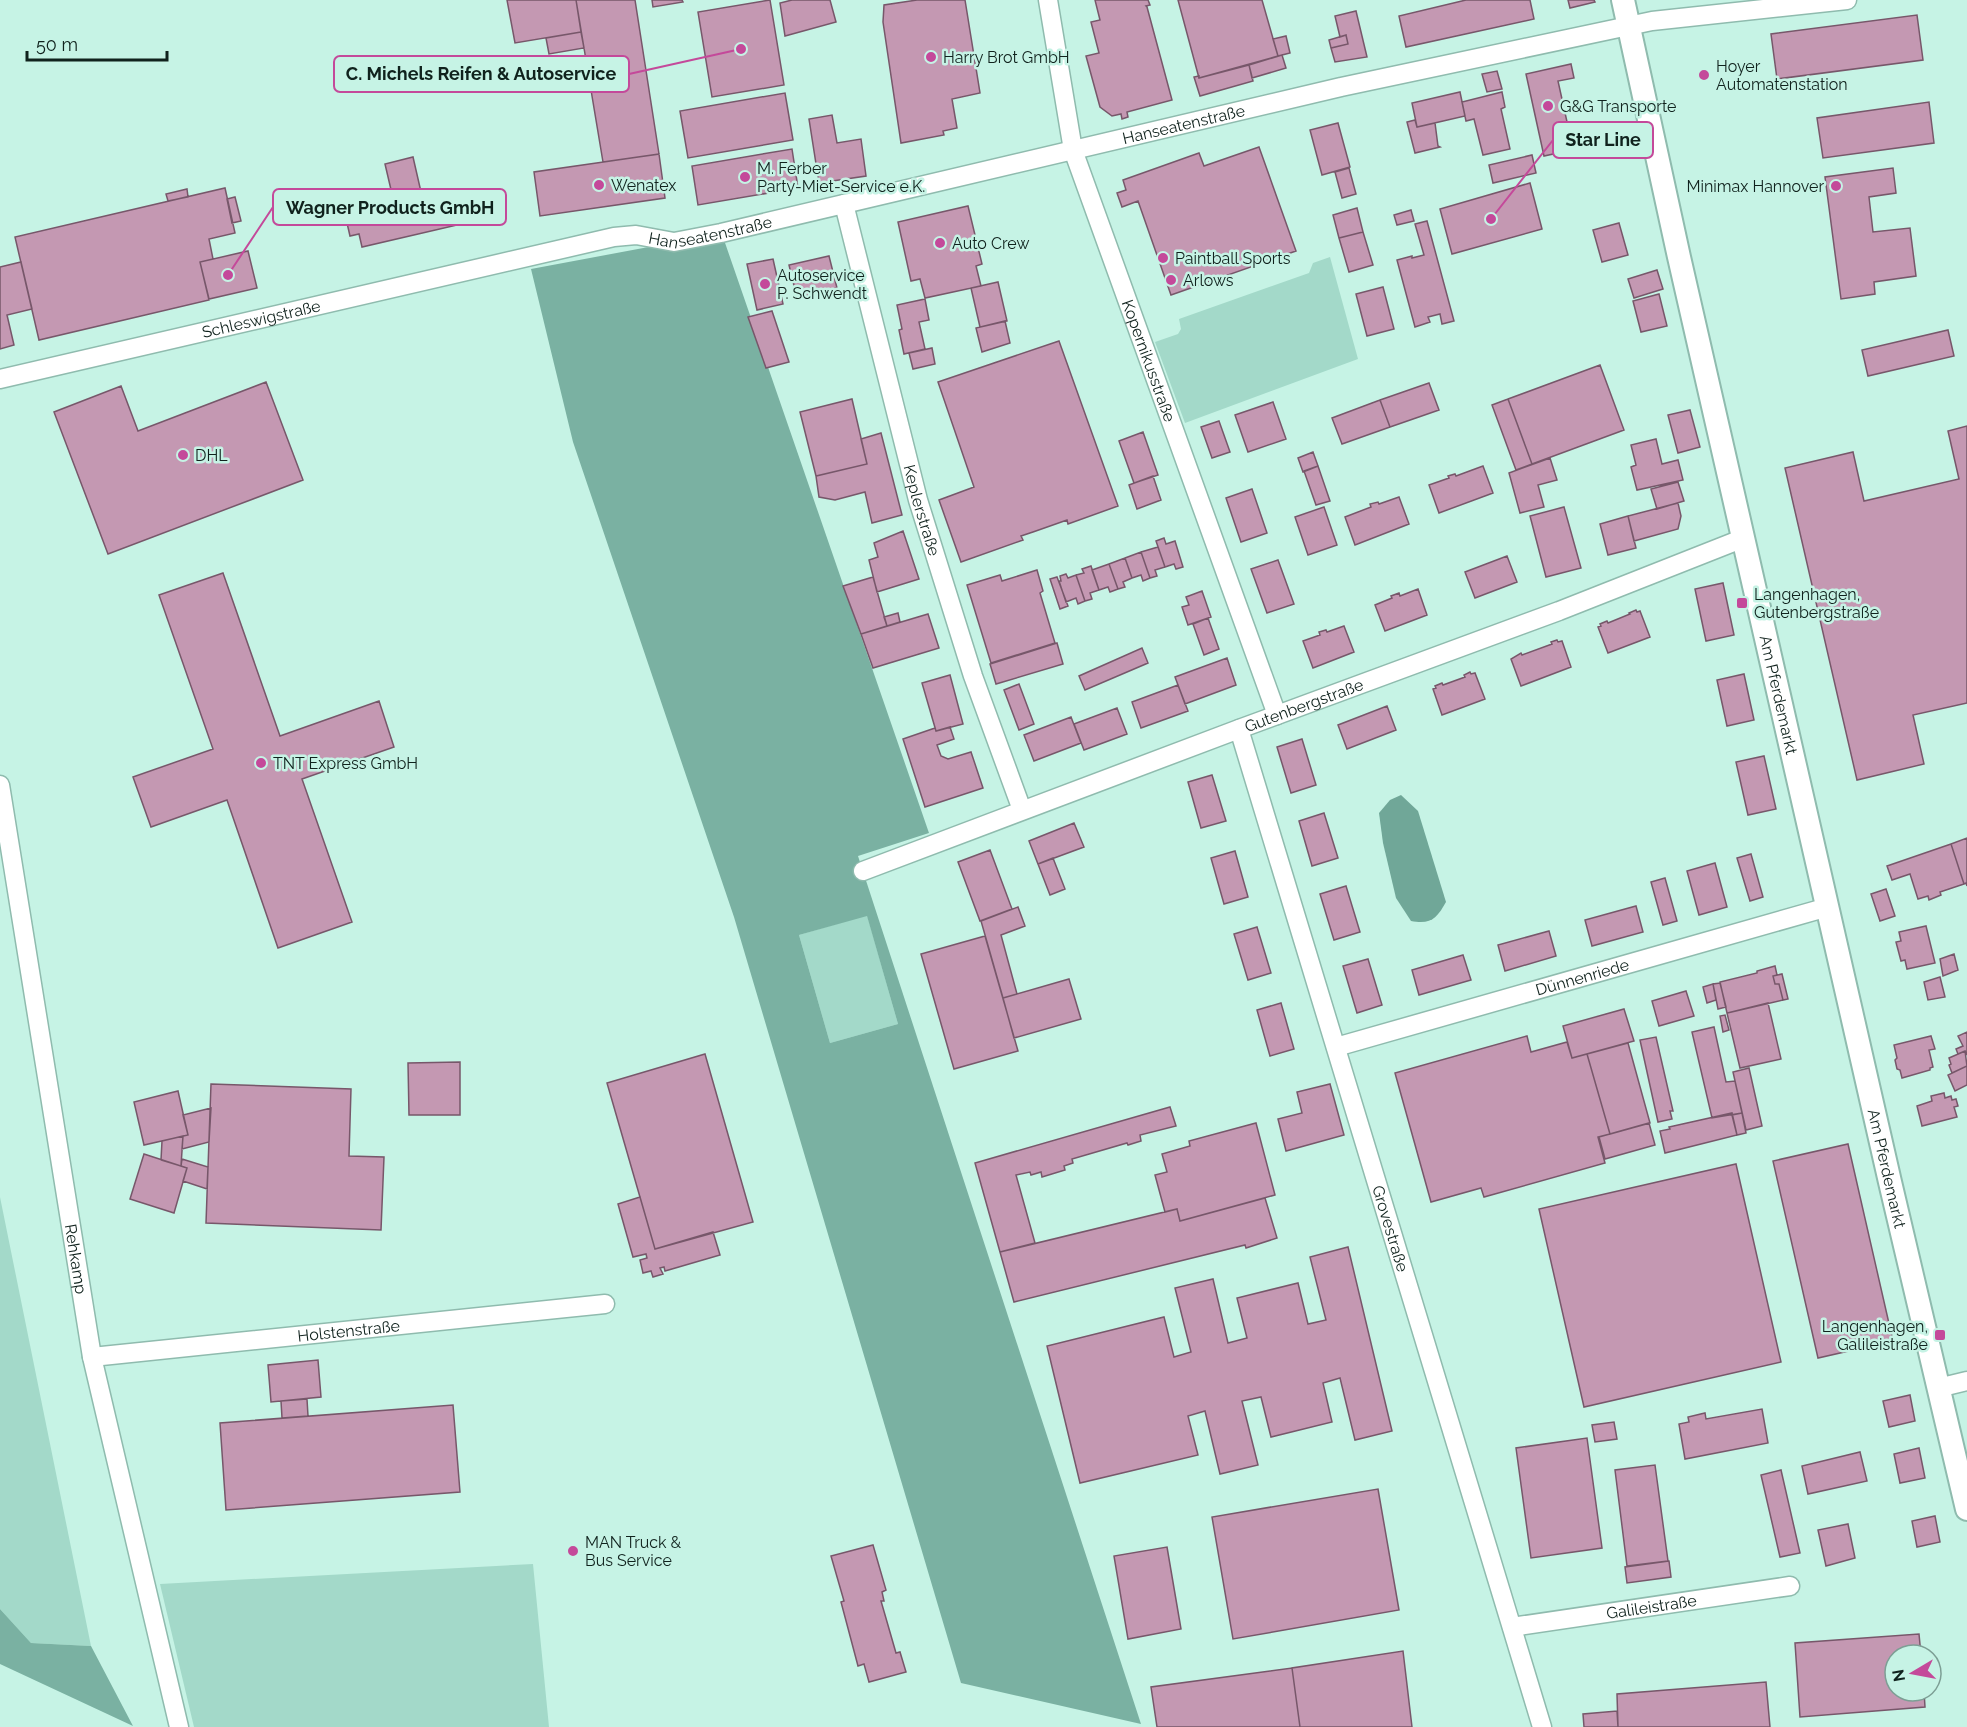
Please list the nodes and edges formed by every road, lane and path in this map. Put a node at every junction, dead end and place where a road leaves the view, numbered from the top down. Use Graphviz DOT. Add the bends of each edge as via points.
graph roads {
  1 [pos="1048,0"];
  2 [pos="1623,0"];
  3 [pos="1847,0"];
  4 [pos="1629,26"];
  5 [pos="1073,150"];
  6 [pos="844,204"];
  7 [pos="523,258"];
  8 [pos="0,379"];
  9 [pos="1744,538"];
  10 [pos="1277,715"];
  11 [pos="1239,729"];
  12 [pos="0,785"];
  13 [pos="1022,810"];
  14 [pos="863,871"];
  15 [pos="1828,907"];
  16 [pos="1336,1047"];
  17 [pos="605,1304"];
  18 [pos="92,1357"];
  19 [pos="1967,1381"];
  20 [pos="1938,1389"];
  21 [pos="1967,1509"];
  22 [pos="1790,1586"];
  23 [pos="1512,1627"];
  24 [pos="179,1727"];
  25 [pos="1542,1727"];
  1 -- 5 [label="street, Kopernikusstraße"];
  2 -- 4 [label="street, Am Pferdemarkt"];
  3 -- 4 [label="street, Hanseatenstraße"];
  4 -- 5 [label="street, Hanseatenstraße" via="1341,87"];
  4 -- 9 [label="street, Am Pferdemarkt"];
  5 -- 6 [label="street, Hanseatenstraße"];
  5 -- 10 [label="street, Kopernikusstraße"];
  6 -- 7 [label="street, Hanseatenstraße" via="692,239 674,242 636,235 614,237"];
  6 -- 13 [label="street, Keplerstraße" via="918,500 973,676"];
  7 -- 8 [label="street, Schleswigstraße"];
  9 -- 10 [label="street, Gutenbergstraße"];
  9 -- 15 [label="street, Am Pferdemarkt"];
  10 -- 11 [label="street, Gutenbergstraße"];
  11 -- 13 [label="street, Gutenbergstraße"];
  11 -- 16 [label="street, Grovestraße"];
  12 -- 18 [label="street, Rehkamp"];
  13 -- 14 [label="street, Gutenbergstraße"];
  15 -- 16 [label="street, Dünnenriede"];
  15 -- 20 [label="street, Am Pferdemarkt"];
  16 -- 23 [label="street, Grovestraße"];
  17 -- 18 [label="street, Holstenstraße"];
  18 -- 24 [label="street, Rehkamp"];
  19 -- 20 [label="street"];
  20 -- 21 [label="street, Am Pferdemarkt"];
  22 -- 23 [label="street, Galileistraße"];
  23 -- 25 [label="street, Grovestraße"];
}
